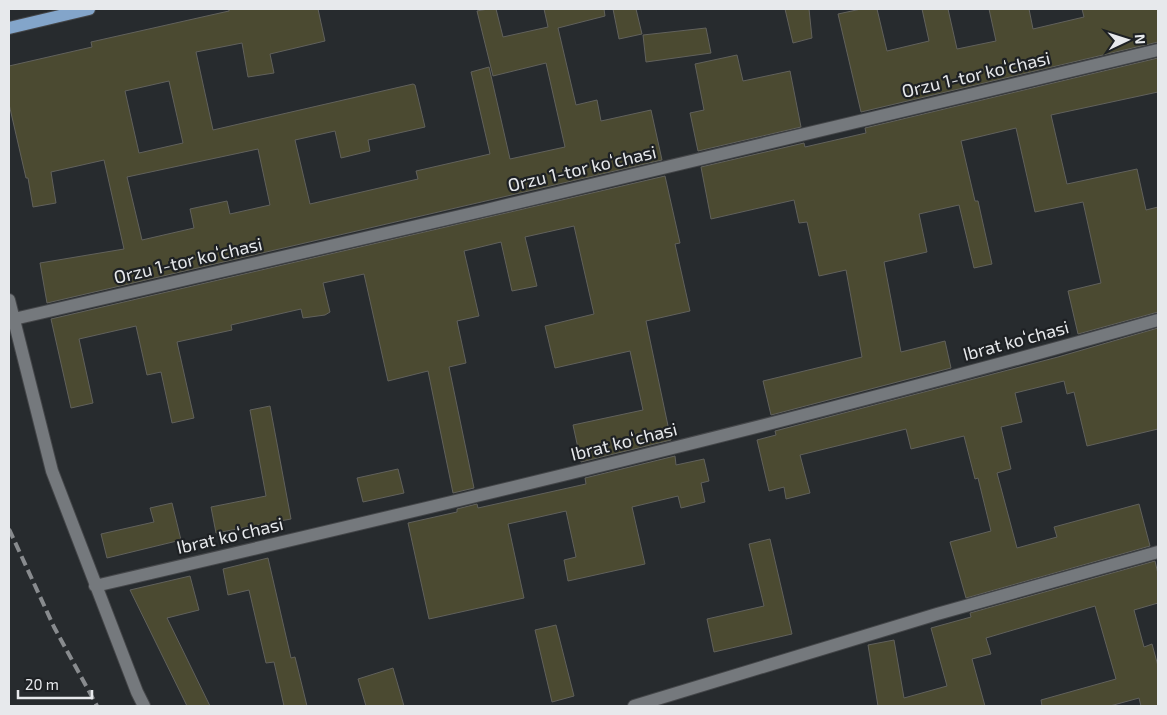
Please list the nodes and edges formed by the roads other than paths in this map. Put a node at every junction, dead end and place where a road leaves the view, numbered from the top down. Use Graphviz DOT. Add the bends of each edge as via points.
graph roads {
  1 [pos="89,9"];
  2 [pos="9,28"];
  3 [pos="1158,50"];
  4 [pos="9,300"];
  5 [pos="14,319"];
  6 [pos="1158,320"];
  7 [pos="1158,552"];
  8 [pos="95,586"];
  9 [pos="144,706"];
  10 [pos="634,706"];
  1 -- 2 [label="main road"];
  3 -- 5 [label="street, Orzu 1-tor koʻchasi"];
  4 -- 5 [label="street"];
  5 -- 8 [label="street" via="52,471"];
  6 -- 8 [label="street, Ibrat koʻchasi" via="1036,355 503,491"];
  7 -- 10 [label="street" via="937,614"];
  8 -- 9 [label="street"];
}
